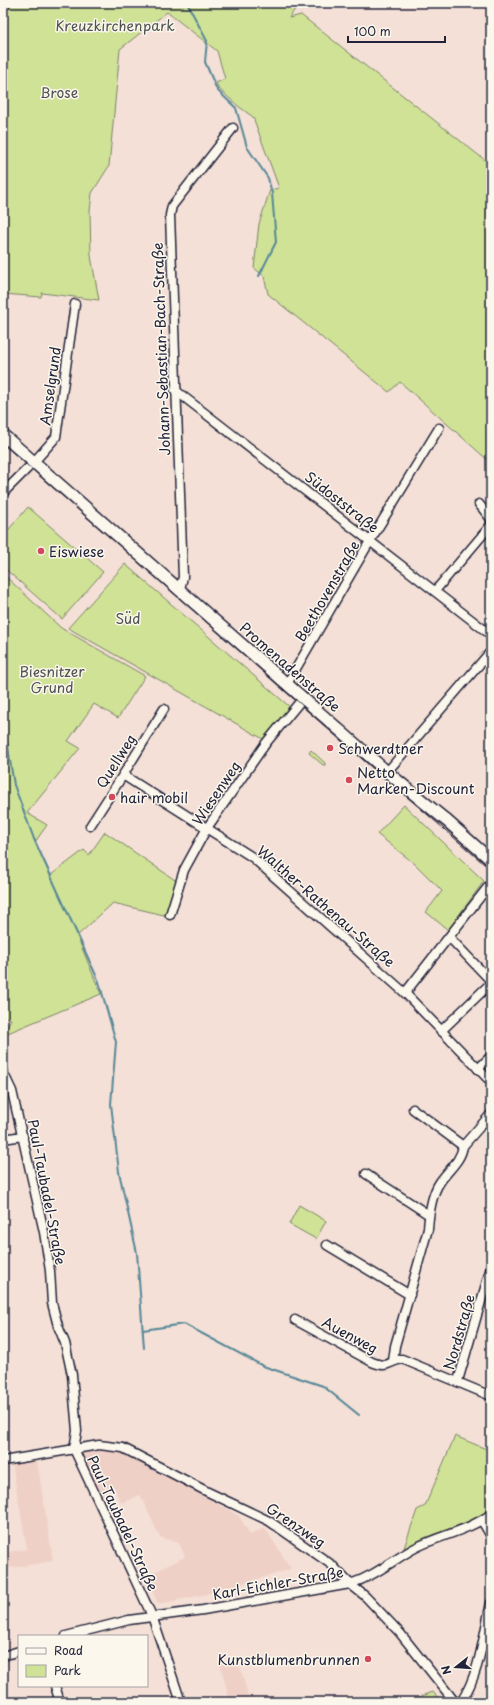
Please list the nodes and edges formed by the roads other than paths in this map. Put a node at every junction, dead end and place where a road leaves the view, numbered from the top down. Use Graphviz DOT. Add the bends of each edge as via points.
graph roads {
  1 [pos="4,3"];
  2 [pos="3,8"];
  3 [pos="233,128"];
  4 [pos="75,304"];
  5 [pos="175,390"];
  6 [pos="439,428"];
  7 [pos="3,436"];
  8 [pos="33,463"];
  9 [pos="3,493"];
  10 [pos="479,504"];
  11 [pos="491,519"];
  12 [pos="491,525"];
  13 [pos="370,541"];
  14 [pos="178,588"];
  15 [pos="435,591"];
  16 [pos="491,636"];
  17 [pos="491,651"];
  18 [pos="287,684"];
  19 [pos="303,698"];
  20 [pos="164,710"];
  21 [pos="387,772"];
  22 [pos="123,775"];
  23 [pos="90,826"];
  24 [pos="207,828"];
  25 [pos="491,860"];
  26 [pos="491,884"];
  27 [pos="170,915"];
  28 [pos="449,937"];
  29 [pos="491,982"];
  30 [pos="406,993"];
  31 [pos="441,1031"];
  32 [pos="491,1056"];
  33 [pos="478,1069"];
  34 [pos="3,1072"];
  35 [pos="491,1082"];
  36 [pos="413,1108"];
  37 [pos="491,1114"];
  38 [pos="23,1136"];
  39 [pos="3,1139"];
  40 [pos="463,1146"];
  41 [pos="366,1174"];
  42 [pos="429,1215"];
  43 [pos="327,1245"];
  44 [pos="491,1267"];
  45 [pos="410,1295"];
  46 [pos="295,1320"];
  47 [pos="393,1361"];
  48 [pos="458,1381"];
  49 [pos="491,1396"];
  50 [pos="74,1449"];
  51 [pos="3,1460"];
  52 [pos="491,1514"];
  53 [pos="482,1521"];
  54 [pos="491,1536"];
  55 [pos="350,1584"];
  56 [pos="491,1604"];
  57 [pos="152,1616"];
  58 [pos="70,1635"];
  59 [pos="18,1651"];
  60 [pos="3,1656"];
  61 [pos="55,1687"];
  62 [pos="60,1702"];
  63 [pos="180,1702"];
  64 [pos="455,1702"];
  65 [pos="461,1702"];
  1 -- 2 [label="street"];
  3 -- 5 [label="street, Johann-Sebastian-Bach-Straße" via="172,206 170,215"];
  4 -- 8 [label="street, Amselgrund" via="56,437"];
  5 -- 13 [label="street, Südoststraße"];
  5 -- 14 [label="street, Johann-Sebastian-Bach-Straße" via="183,577"];
  6 -- 13 [label="street, Beethovenstraße"];
  7 -- 8 [label="main road, Promenadenstraße"];
  8 -- 9 [label="street, Amselgrund"];
  8 -- 14 [label="main road, Promenadenstraße"];
  10 -- 11 [label="street"];
  12 -- 15 [label="street"];
  13 -- 15 [label="street, Südoststraße"];
  13 -- 18 [label="street, Beethovenstraße" via="366,552"];
  14 -- 18 [label="main road, Promenadenstraße"];
  15 -- 16 [label="street, Südoststraße"];
  17 -- 21 [label="street"];
  18 -- 19 [label="main road, Promenadenstraße"];
  19 -- 21 [label="main road, Promenadenstraße"];
  19 -- 24 [label="street, Wiesenweg" via="266,743"];
  20 -- 22 [label="street, Quellweg"];
  21 -- 25 [label="main road, Promenadenstraße"];
  22 -- 23 [label="street, Quellweg"];
  22 -- 24 [label="street, Walther-Rathenau-Straße"];
  24 -- 27 [label="street, Wiesenweg" via="184,870"];
  24 -- 30 [label="street, Walther-Rathenau-Straße" via="252,857"];
  26 -- 28 [label="street"];
  28 -- 29 [label="street"];
  28 -- 30 [label="street"];
  29 -- 31 [label="street"];
  30 -- 31 [label="street, Walther-Rathenau-Straße"];
  31 -- 33 [label="street, Walther-Rathenau-Straße"];
  32 -- 33 [label="street"];
  33 -- 35 [label="street, Walther-Rathenau-Straße"];
  34 -- 38 [label="street, Paul-Taubadel-Straße" via="12,1091"];
  36 -- 40 [label="street"];
  37 -- 40 [label="street, Auenweg"];
  38 -- 39 [label="street"];
  38 -- 50 [label="street, Paul-Taubadel-Straße" via="44,1232 52,1302 72,1375 77,1431"];
  40 -- 42 [label="street, Auenweg" via="462,1155 438,1186"];
  41 -- 42 [label="street"];
  42 -- 45 [label="street, Auenweg" via="428,1229"];
  43 -- 45 [label="street"];
  44 -- 48 [label="street, Nordstraße"];
  45 -- 47 [label="street, Auenweg"];
  46 -- 47 [label="street, Auenweg" via="372,1362 383,1366"];
  47 -- 48 [label="street, Auenweg" via="402,1359"];
  48 -- 49 [label="street, Auenweg"];
  50 -- 51 [label="street, Grenzweg"];
  50 -- 55 [label="street, Grenzweg" via="99,1445 123,1448 270,1521 332,1565"];
  50 -- 57 [label="street, Paul-Taubadel-Straße"];
  52 -- 53 [label="street, Karl-Eichler-Straße"];
  53 -- 54 [label="street"];
  53 -- 55 [label="street, Karl-Eichler-Straße" via="416,1548 371,1576"];
  55 -- 57 [label="street, Karl-Eichler-Straße" via="203,1610"];
  55 -- 64 [label="street, Grenzweg" via="400,1633"];
  56 -- 65 [label="street" via="481,1653 470,1689"];
  57 -- 58 [label="street, Karl-Eichler-Straße"];
  57 -- 63 [label="street, Paul-Taubadel-Straße"];
  59 -- 60 [label="street"];
  61 -- 62 [label="street"];
}
